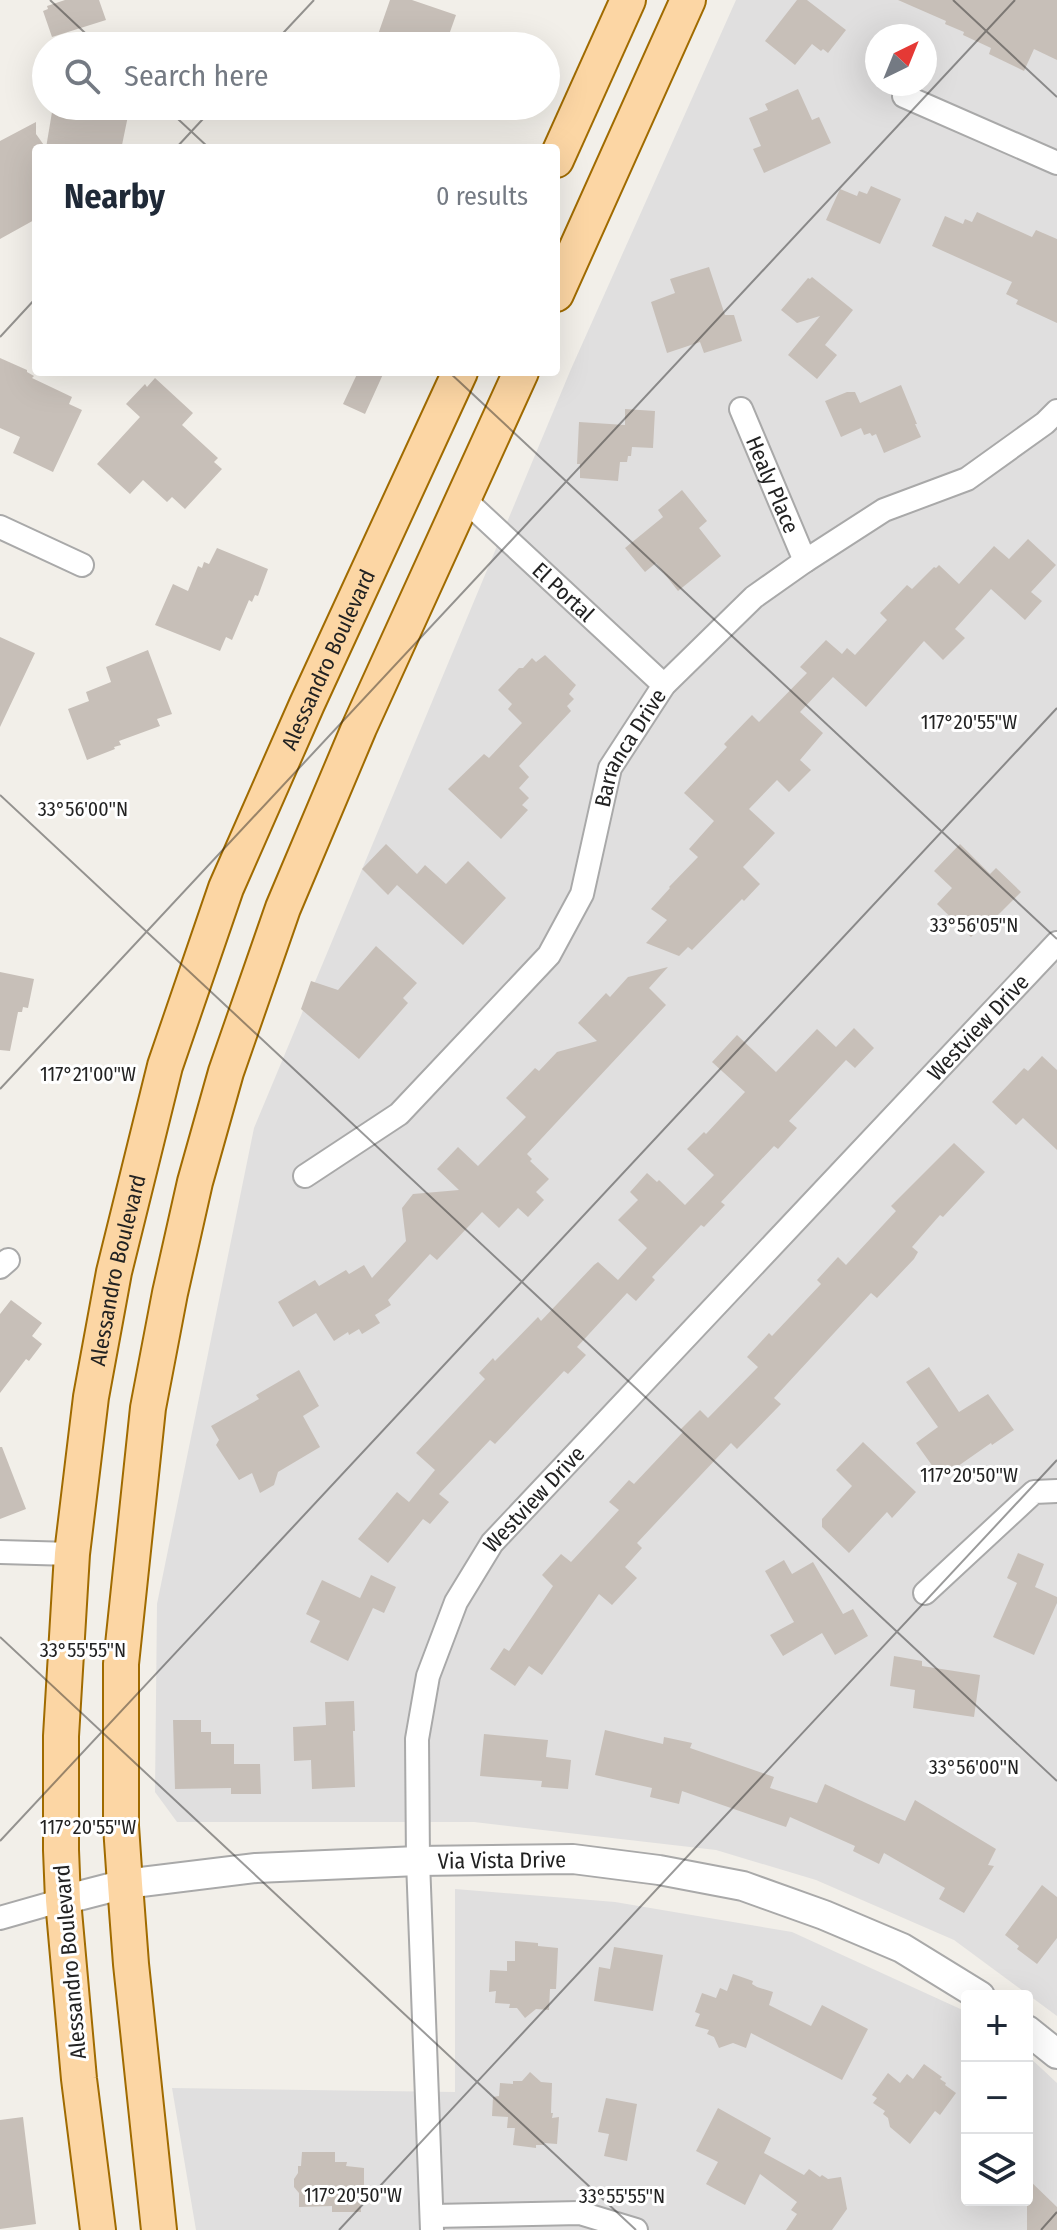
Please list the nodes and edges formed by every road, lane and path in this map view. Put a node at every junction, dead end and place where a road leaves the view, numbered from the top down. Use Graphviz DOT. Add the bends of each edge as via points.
graph roads {
  1 [pos="628,0"];
  2 [pos="688,0"];
  3 [pos="904,96"];
  4 [pos="560,151"];
  5 [pos="1057,163"];
  6 [pos="560,285"];
  7 [pos="458,376"];
  8 [pos="519,376"];
  9 [pos="741,409"];
  10 [pos="1057,411"];
  11 [pos="464,499"];
  12 [pos="0,527"];
  13 [pos="805,561"];
  14 [pos="82,565"];
  15 [pos="664,685"];
  16 [pos="1057,943"];
  17 [pos="305,1176"];
  18 [pos="1057,1491"];
  19 [pos="0,1552"];
  20 [pos="72,1554"];
  21 [pos="925,1593"];
  22 [pos="418,1861"];
  23 [pos="125,1884"];
  24 [pos="63,1900"];
  25 [pos="0,1918"];
  26 [pos="970,1990"];
  27 [pos="432,2223"];
  28 [pos="98,2230"];
  29 [pos="159,2230"];
  30 [pos="636,2230"];
  1 -- 4 [label="main road"];
  2 -- 6 [label="main road"];
  3 -- 5 [label="street"];
  7 -- 20 [label="main road, Alessandro Boulevard" via="226,888 165,1066 114,1272 91,1397"];
  8 -- 11 [label="main road"];
  9 -- 13 [label="street, Healy Place"];
  10 -- 13 [label="street, Barranca Drive" via="967,479 884,510"];
  11 -- 15 [label="street, El Portal"];
  11 -- 23 [label="main road" via="283,908 226,1072 195,1182 148,1408 134,1532 121,1664"];
  12 -- 14 [label="street"];
  13 -- 15 [label="street, Barranca Drive" via="754,597"];
  15 -- 17 [label="street, Barranca Drive" via="610,768 582,894 549,955 399,1114"];
  16 -- 22 [label="street, Westview Drive" via="492,1543 456,1602 428,1676 417,1739"];
  18 -- 21 [label="street" via="1034,1492"];
  19 -- 20 [label="street"];
  20 -- 24 [label="main road, Alessandro Boulevard" via="61,1736"];
  22 -- 23 [label="street, Via Vista Drive" via="256,1868"];
  22 -- 26 [label="street, Via Vista Drive" via="573,1859 743,1886 902,1948"];
  22 -- 27 [label="street, Westview Drive"];
  23 -- 24 [label="street, Via Vista Drive"];
  23 -- 29 [label="main road"];
  24 -- 25 [label="street, Via Vista Drive"];
  24 -- 28 [label="main road, Alessandro Boulevard"];
  27 -- 30 [label="street" via="580,2213"];
}
